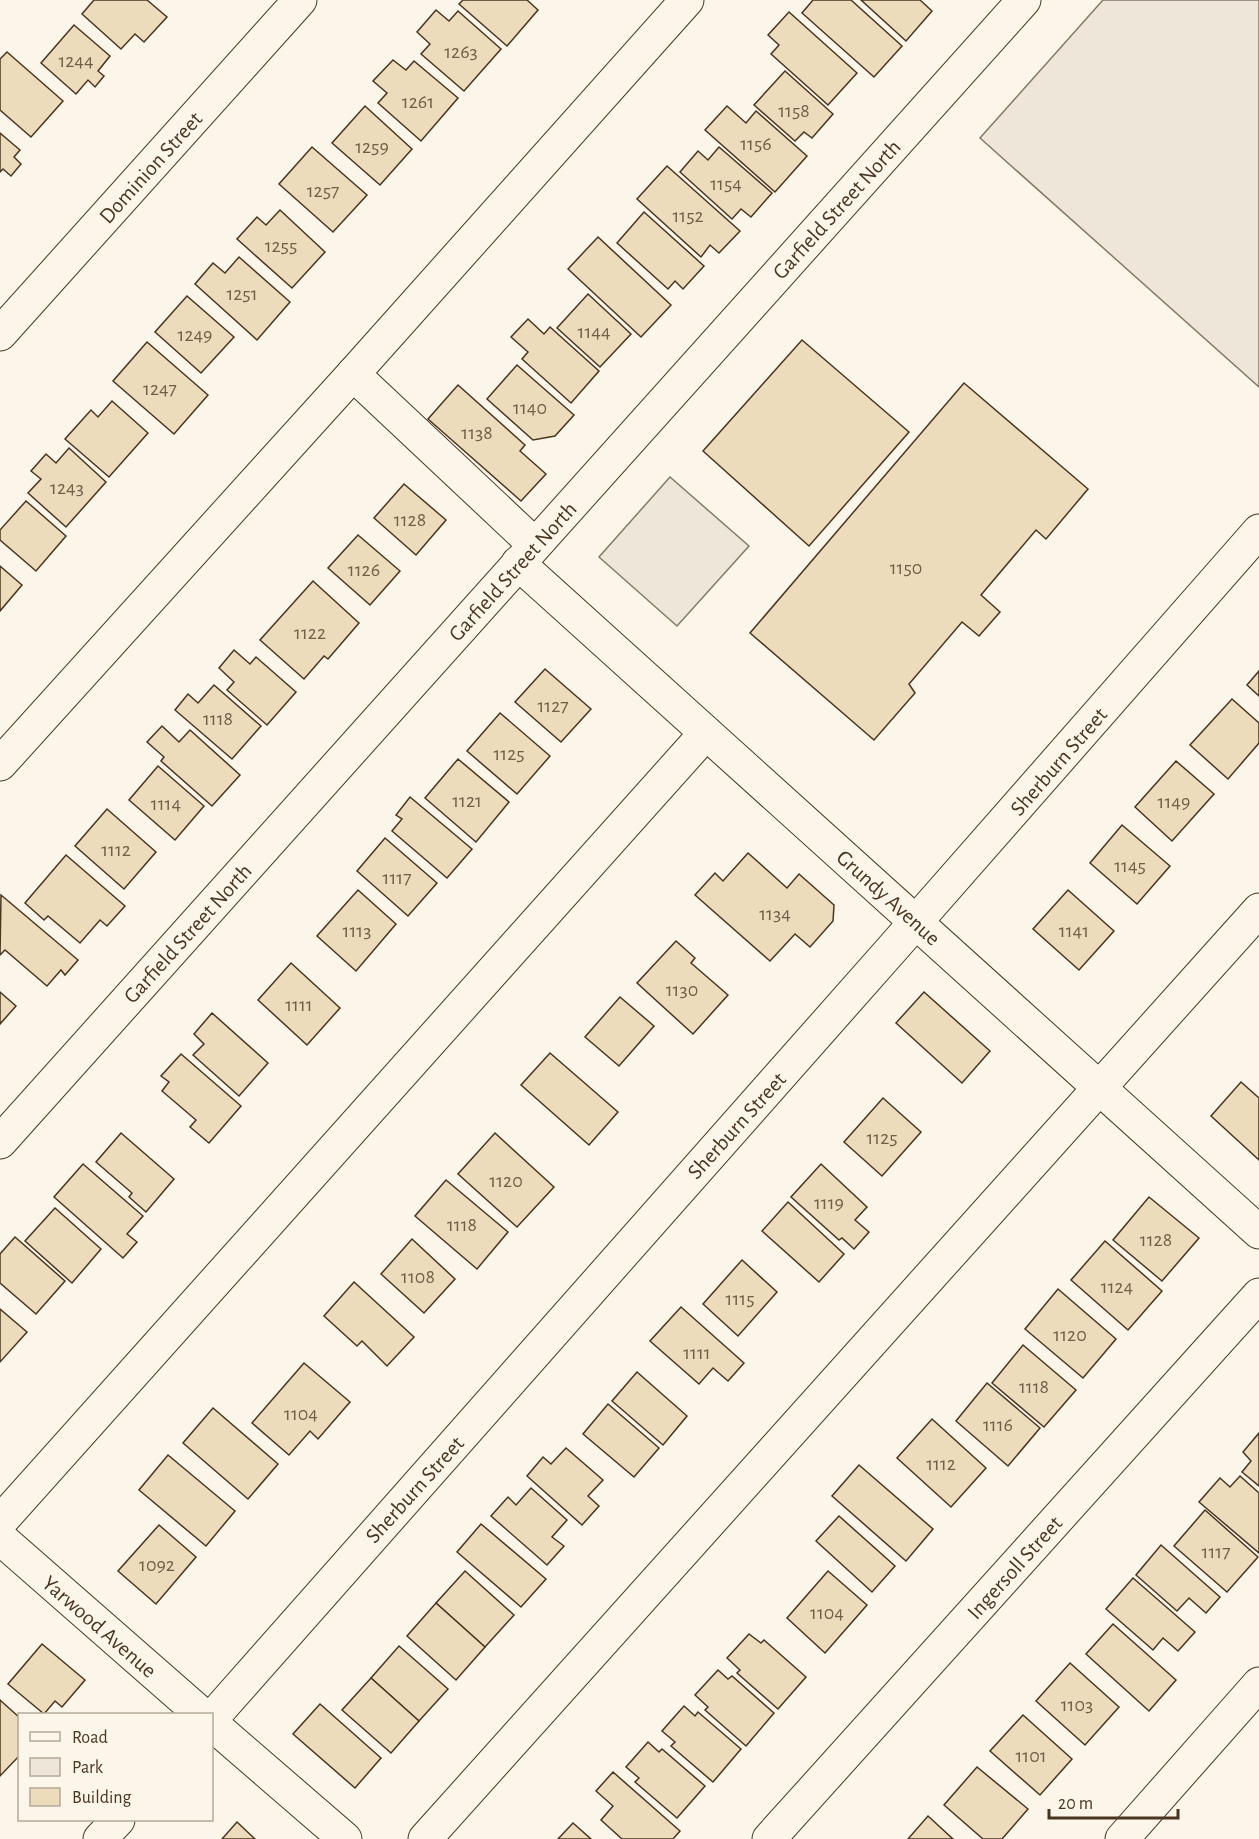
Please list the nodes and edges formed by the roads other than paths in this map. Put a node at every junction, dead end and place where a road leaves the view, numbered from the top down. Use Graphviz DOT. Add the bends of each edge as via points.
graph roads {
  1 [pos="300,0"];
  2 [pos="687,0"];
  3 [pos="1024,0"];
  4 [pos="0,334"];
  5 [pos="353,374"];
  6 [pos="1259,531"];
  7 [pos="526,554"];
  8 [pos="706,733"];
  9 [pos="0,764"];
  10 [pos="1259,910"];
  11 [pos="916,922"];
  12 [pos="1100,1088"];
  13 [pos="0,1142"];
  14 [pos="1259,1232"];
  15 [pos="1259,1295"];
  16 [pos="0,1522"];
  17 [pos="0,1538"];
  18 [pos="1259,1684"];
  19 [pos="200,1713"];
  20 [pos="213,1717"];
  21 [pos="213,1725"];
  22 [pos="117,1821"];
  23 [pos="100,1839"];
  24 [pos="345,1839"];
  25 [pos="425,1839"];
  26 [pos="769,1839"];
  27 [pos="1122,1839"];
  1 -- 4 [label="street, Dominion Street"];
  2 -- 5 [label="street"];
  3 -- 7 [label="street, Garfield Street North"];
  5 -- 7 [label="street, Grundy Avenue"];
  5 -- 9 [label="street"];
  6 -- 11 [label="street, Sherburn Street"];
  7 -- 8 [label="street, Grundy Avenue"];
  7 -- 13 [label="street, Garfield Street North"];
  8 -- 11 [label="street, Grundy Avenue"];
  8 -- 16 [label="street"];
  10 -- 12 [label="street"];
  11 -- 12 [label="street, Grundy Avenue"];
  11 -- 20 [label="street, Sherburn Street"];
  12 -- 14 [label="street, Grundy Avenue"];
  12 -- 25 [label="street"];
  15 -- 26 [label="street, Ingersoll Street"];
  17 -- 19 [label="street, Yarwood Avenue"];
  18 -- 27 [label="street"];
  21 -- 24 [label="street"];
  22 -- 23 [label="street"];
}
